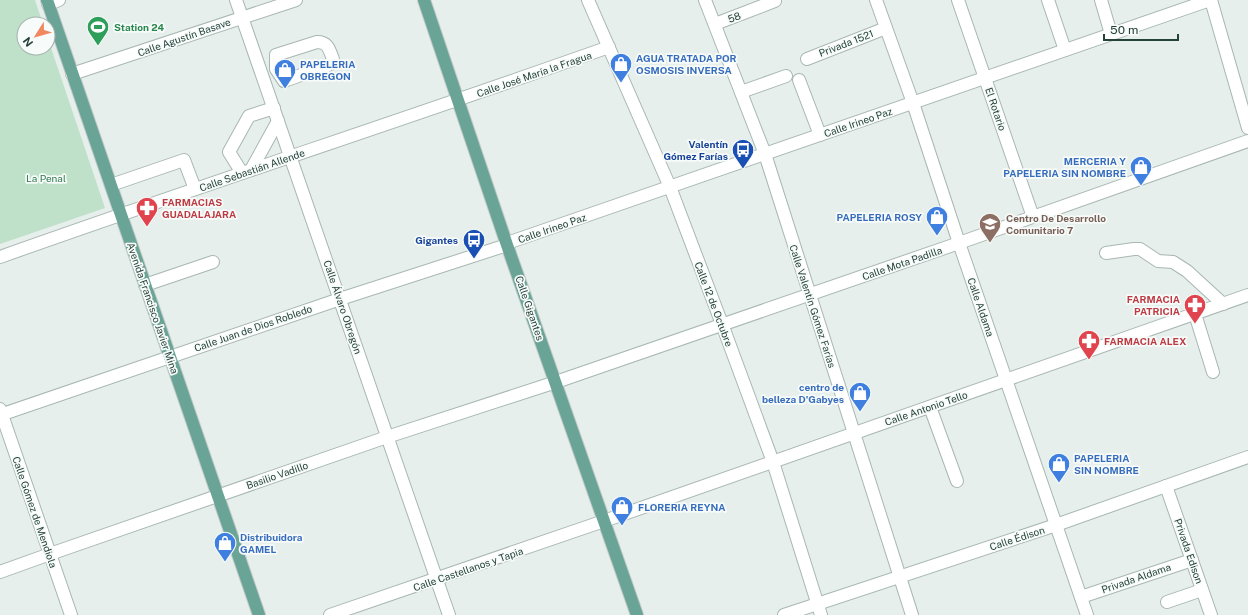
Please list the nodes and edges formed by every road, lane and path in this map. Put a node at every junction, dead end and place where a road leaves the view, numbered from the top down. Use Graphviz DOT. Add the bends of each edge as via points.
graph roads {
  1 [pos="236,0"];
  2 [pos="296,0"];
  3 [pos="424,0"];
  4 [pos="588,0"];
  5 [pos="705,0"];
  6 [pos="876,0"];
  7 [pos="958,0"];
  8 [pos="1048,0"];
  9 [pos="1101,0"];
  10 [pos="1210,0"];
  11 [pos="51,1"];
  12 [pos="775,1"];
  13 [pos="242,17"];
  14 [pos="715,24"];
  15 [pos="886,28"];
  16 [pos="1112,34"];
  17 [pos="609,48"];
  18 [pos="1064,50"];
  19 [pos="807,58"];
  20 [pos="276,69"];
  21 [pos="72,74"];
  22 [pos="261,74"];
  23 [pos="786,76"];
  24 [pos="985,78"];
  25 [pos="799,80"];
  26 [pos="741,92"];
  27 [pos="459,100"];
  28 [pos="913,103"];
  29 [pos="274,108"];
  30 [pos="278,121"];
  31 [pos="1248,128"];
  32 [pos="820,135"];
  33 [pos="1248,141"];
  34 [pos="765,154"];
  35 [pos="290,157"];
  36 [pos="246,172"];
  37 [pos="111,186"];
  38 [pos="670,187"];
  39 [pos="195,189"];
  40 [pos="120,214"];
  41 [pos="1033,217"];
  42 [pos="959,243"];
  43 [pos="507,245"];
  44 [pos="1106,253"];
  45 [pos="0,257"];
  46 [pos="213,262"];
  47 [pos="145,285"];
  48 [pos="809,295"];
  49 [pos="1248,295"];
  50 [pos="340,299"];
  51 [pos="1223,304"];
  52 [pos="1195,314"];
  53 [pos="722,324"];
  54 [pos="170,356"];
  55 [pos="1213,372"];
  56 [pos="1006,380"];
  57 [pos="556,382"];
  58 [pos="930,407"];
  59 [pos="1,413"];
  60 [pos="853,434"];
  61 [pos="388,437"];
  62 [pos="1247,460"];
  63 [pos="773,462"];
  64 [pos="957,481"];
  65 [pos="1166,486"];
  66 [pos="218,496"];
  67 [pos="604,521"];
  68 [pos="1056,525"];
  69 [pos="50,554"];
  70 [pos="1192,560"];
  71 [pos="0,572"];
  72 [pos="900,576"];
  73 [pos="437,580"];
  74 [pos="1202,590"];
  75 [pos="1081,597"];
  76 [pos="1167,602"];
  77 [pos="819,609"];
  78 [pos="71,615"];
  79 [pos="259,615"];
  80 [pos="330,615"];
  81 [pos="449,615"];
  82 [pos="637,615"];
  83 [pos="784,615"];
  84 [pos="912,615"];
  85 [pos="1087,615"];
  86 [pos="1211,615"];
  1 -- 13 [label="street, Calle Álvaro Obregón"];
  2 -- 13 [label="street, Calle Agustín Basave"];
  3 -- 27 [label="main road, Calle Gigantes"];
  4 -- 17 [label="street, Calle 12 de Octubre"];
  5 -- 14 [label="street, Calle Valentín Gómez Farías"];
  6 -- 15 [label="street, Calle Aldama"];
  7 -- 24 [label="street, El Rotario"];
  8 -- 18 [label="street"];
  9 -- 16 [label="street"];
  10 -- 16 [label="street, Calle Irineo Paz"];
  10 -- 31 [label="street"];
  11 -- 21 [label="main road, Avenida Francisco Javier Mina"];
  12 -- 14 [label="street, 58"];
  13 -- 21 [label="street, Calle Agustín Basave"];
  13 -- 22 [label="street, Calle Álvaro Obregón"];
  14 -- 26 [label="street, Calle Valentín Gómez Farías"];
  15 -- 19 [label="street, Privada 1521"];
  15 -- 28 [label="street, Calle Aldama"];
  16 -- 18 [label="street, Calle Irineo Paz"];
  17 -- 27 [label="street, Calle José María la Fragua"];
  17 -- 38 [label="street, Calle 12 de Octubre"];
  18 -- 24 [label="street, Calle Irineo Paz"];
  20 -- 20 [label="street" via="284,81 327,66 333,59 328,46 323,42 317,42 276,55"];
  20 -- 22 [label="street"];
  21 -- 37 [label="main road, Avenida Francisco Javier Mina"];
  22 -- 29 [label="street, Calle Álvaro Obregón"];
  23 -- 26 [label="street"];
  24 -- 28 [label="street, Calle Irineo Paz"];
  24 -- 41 [label="street, El Rotario"];
  25 -- 32 [label="street"];
  26 -- 34 [label="street, Calle Valentín Gómez Farías"];
  27 -- 35 [label="street, Calle Sebastián Allende"];
  27 -- 43 [label="main road, Calle Gigantes"];
  28 -- 32 [label="street, Calle Irineo Paz"];
  28 -- 42 [label="street, Calle Aldama"];
  29 -- 30 [label="street, Calle Álvaro Obregón"];
  29 -- 36 [label="street" via="249,116 229,152"];
  30 -- 35 [label="street, Calle Álvaro Obregón"];
  30 -- 36 [label="street"];
  32 -- 34 [label="street, Calle Irineo Paz"];
  33 -- 41 [label="street, Calle Mota Padilla"];
  34 -- 38 [label="street, Calle Irineo Paz"];
  34 -- 48 [label="street, Calle Valentín Gómez Farías"];
  35 -- 36 [label="street, Calle Sebastián Allende"];
  35 -- 50 [label="street, Calle Álvaro Obregón"];
  36 -- 39 [label="street, Calle Sebastián Allende"];
  37 -- 39 [label="street" via="184,160"];
  37 -- 40 [label="main road, Avenida Francisco Javier Mina"];
  38 -- 43 [label="street, Calle Irineo Paz"];
  38 -- 53 [label="street, Calle 12 de Octubre"];
  39 -- 40 [label="street, Calle Sebastián Allende"];
  40 -- 45 [label="street, Calle Sebastián Allende"];
  40 -- 47 [label="main road, Avenida Francisco Javier Mina"];
  41 -- 42 [label="street, Calle Mota Padilla"];
  42 -- 48 [label="street, Calle Mota Padilla"];
  42 -- 56 [label="street, Calle Aldama"];
  43 -- 50 [label="street, Calle Juan de Dios Robledo"];
  43 -- 57 [label="main road, Calle Gigantes"];
  44 -- 51 [label="street" via="1140,249 1158,261 1173,262 1187,271"];
  46 -- 47 [label="street"];
  47 -- 54 [label="main road, Avenida Francisco Javier Mina"];
  48 -- 53 [label="street, Calle Mota Padilla"];
  48 -- 60 [label="street, Calle Valentín Gómez Farías"];
  49 -- 51 [label="street, Calle Antonio Tello"];
  50 -- 54 [label="street, Calle Juan de Dios Robledo"];
  50 -- 61 [label="street, Calle Álvaro Obregón"];
  51 -- 52 [label="street, Calle Antonio Tello"];
  52 -- 55 [label="street"];
  52 -- 56 [label="street, Calle Antonio Tello"];
  53 -- 57 [label="street, Calle Mota Padilla"];
  53 -- 63 [label="street, Calle 12 de Octubre"];
  54 -- 59 [label="street, Calle Juan de Dios Robledo"];
  54 -- 66 [label="main road, Avenida Francisco Javier Mina"];
  56 -- 58 [label="street, Calle Antonio Tello"];
  56 -- 68 [label="street, Calle Aldama"];
  57 -- 61 [label="street, Basilio Vadillo"];
  57 -- 67 [label="main road, Calle Gigantes"];
  58 -- 60 [label="street, Calle Antonio Tello"];
  58 -- 64 [label="street"];
  59 -- 69 [label="street, Calle Gómez de Mendiola"];
  60 -- 63 [label="street, Calle Antonio Tello"];
  60 -- 72 [label="street, Calle Valentín Gómez Farías"];
  61 -- 66 [label="street, Basilio Vadillo"];
  61 -- 73 [label="street, Calle Álvaro Obregón"];
  62 -- 65 [label="street, Calle Édison"];
  63 -- 67 [label="street, Calle Antonio Tello"];
  63 -- 77 [label="street, Calle 12 de Octubre"];
  65 -- 68 [label="street, Calle Édison"];
  65 -- 70 [label="street, Privada Edison"];
  66 -- 69 [label="street, Basilio Vadillo"];
  66 -- 79 [label="main road, Avenida Francisco Javier Mina"];
  67 -- 73 [label="street, Calle Castellanos y Tapia"];
  67 -- 82 [label="main road, Calle Gigantes"];
  68 -- 72 [label="street, Calle Édison"];
  68 -- 75 [label="street, Calle Aldama"];
  69 -- 71 [label="street, Basilio Vadillo"];
  69 -- 78 [label="street, Calle Gómez de Mendiola"];
  70 -- 74 [label="street, Privada Edison"];
  70 -- 75 [label="street, Privada Aldama"];
  72 -- 77 [label="street, Calle Édison"];
  72 -- 84 [label="street, Calle Valentín Gómez Farías"];
  73 -- 80 [label="street, Calle Castellanos y Tapia"];
  73 -- 81 [label="street, Calle Álvaro Obregón"];
  74 -- 76 [label="street"];
  74 -- 86 [label="street, Privada Edison"];
  75 -- 85 [label="street, Calle Aldama"];
  77 -- 83 [label="street, Calle Édison"];
}
